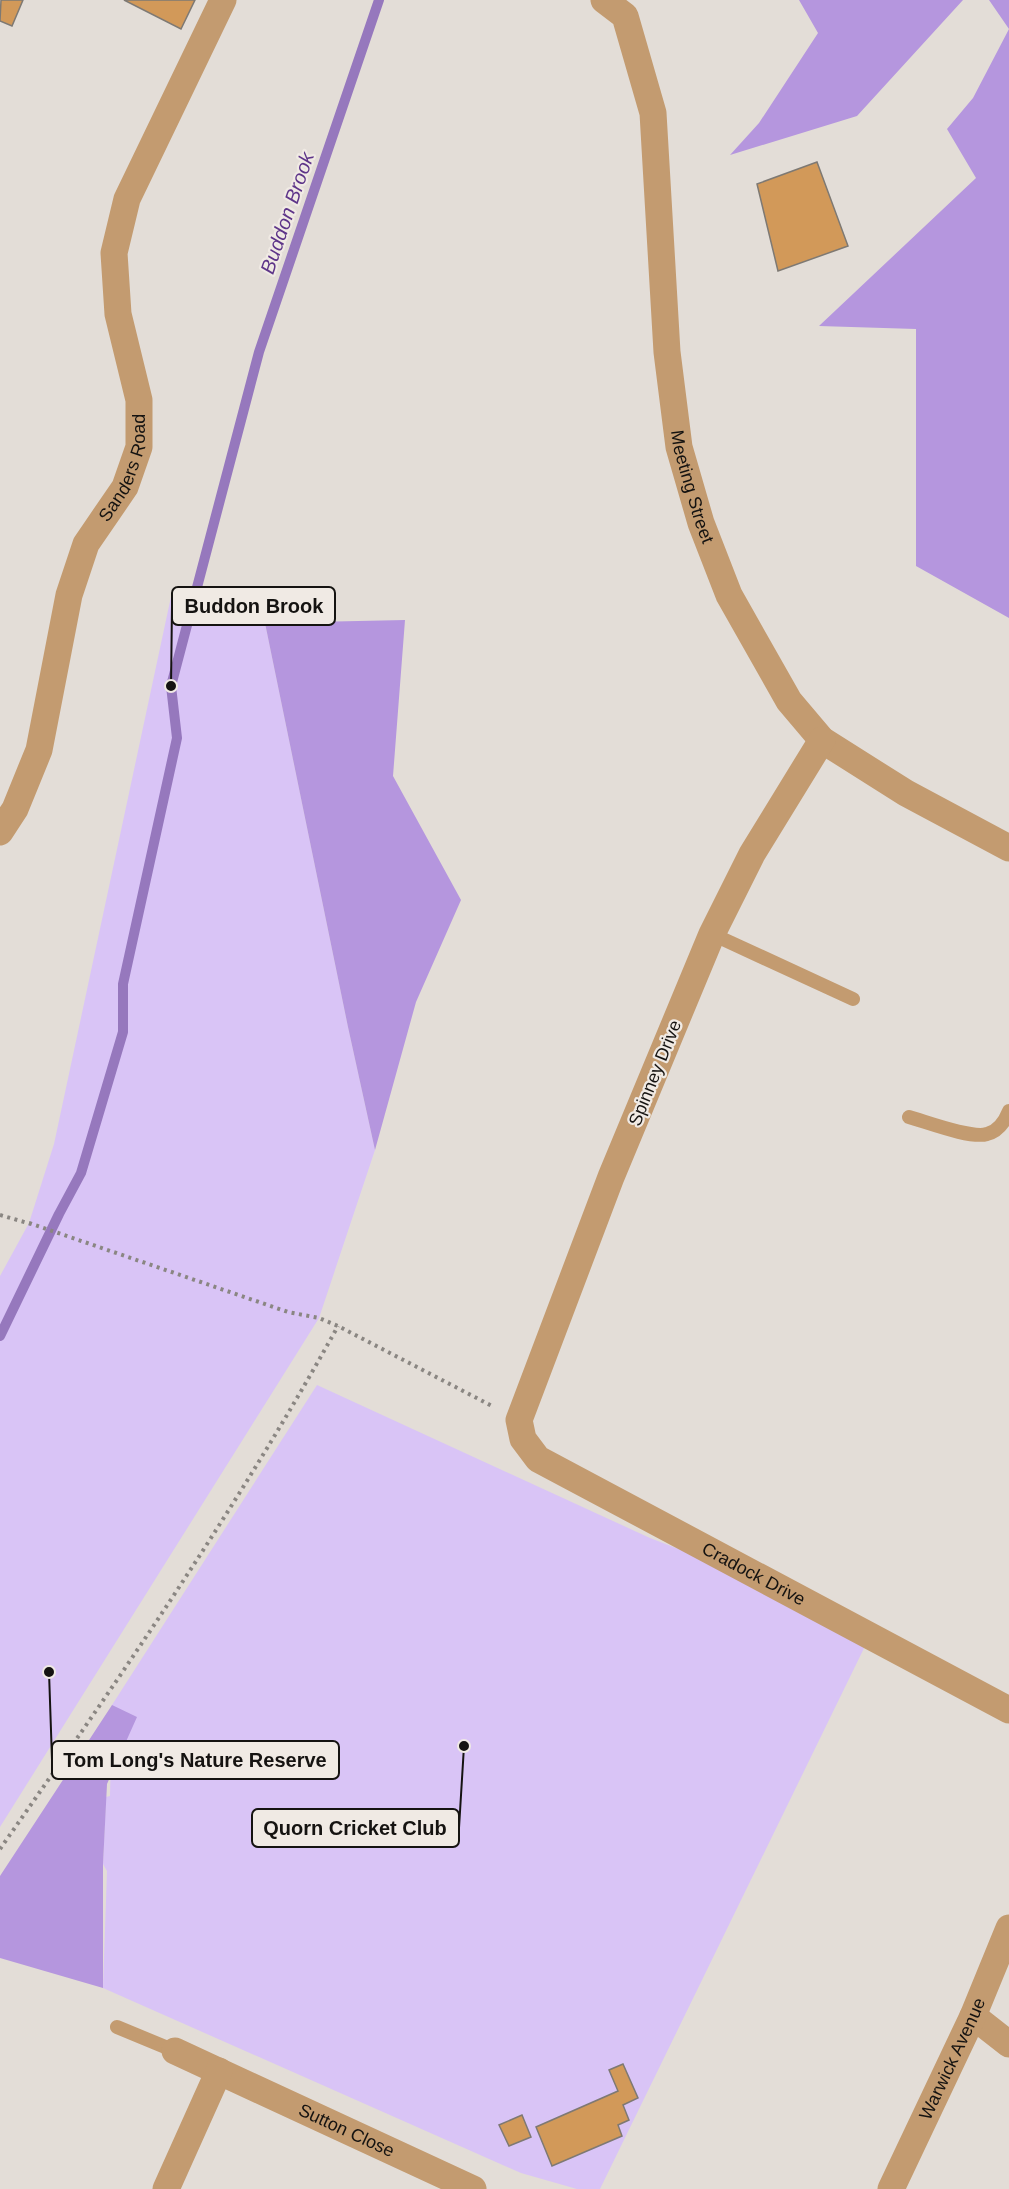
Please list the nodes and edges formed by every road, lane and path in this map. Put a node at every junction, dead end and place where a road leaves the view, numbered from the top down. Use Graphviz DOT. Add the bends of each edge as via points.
graph roads {
  1 [pos="223,0"];
  2 [pos="604,0"];
  3 [pos="822,740"];
  4 [pos="0,832"];
  5 [pos="1009,848"];
  6 [pos="712,934"];
  7 [pos="853,999"];
  8 [pos="1009,1111"];
  9 [pos="909,1117"];
  10 [pos="0,1215"];
  11 [pos="30,1224"];
  12 [pos="43,1227"];
  13 [pos="338,1326"];
  14 [pos="519,1420"];
  15 [pos="1009,1710"];
  16 [pos="0,1849"];
  17 [pos="1009,1928"];
  18 [pos="973,2016"];
  19 [pos="117,2027"];
  20 [pos="1009,2044"];
  21 [pos="175,2051"];
  22 [pos="219,2071"];
  23 [pos="166,2189"];
  24 [pos="474,2189"];
  25 [pos="891,2189"];
  1 -- 4 [label="street, Sanders Road" via="127,199 114,253 118,314 139,400 139,447 125,487 86,544 69,595 39,750 15,809"];
  2 -- 3 [label="street, Meeting Street" via="625,16 653,113 667,352 679,447 701,523 729,595 789,701"];
  3 -- 5 [label="street, Meeting Street" via="906,793"];
  3 -- 6 [label="street, Spinney Drive" via="752,854"];
  6 -- 7 [label="lane"];
  6 -- 14 [label="street, Spinney Drive" via="611,1177"];
  8 -- 9 [label="lane" via="997,1130 987,1135"];
  10 -- 11 [label="path"];
  11 -- 12 [label="path"];
  11 -- 13 [label="path"];
  13 -- 14 [label="path"];
  13 -- 16 [label="path" via="187,1576"];
  14 -- 15 [label="street, Cradock Drive" via="523,1439 538,1459"];
  17 -- 18 [label="street, Warwick Avenue"];
  18 -- 20 [label="street"];
  18 -- 25 [label="street, Warwick Avenue"];
  19 -- 21 [label="lane"];
  21 -- 22 [label="street, Sutton Close"];
  22 -- 23 [label="street"];
  22 -- 24 [label="street, Sutton Close"];
}
